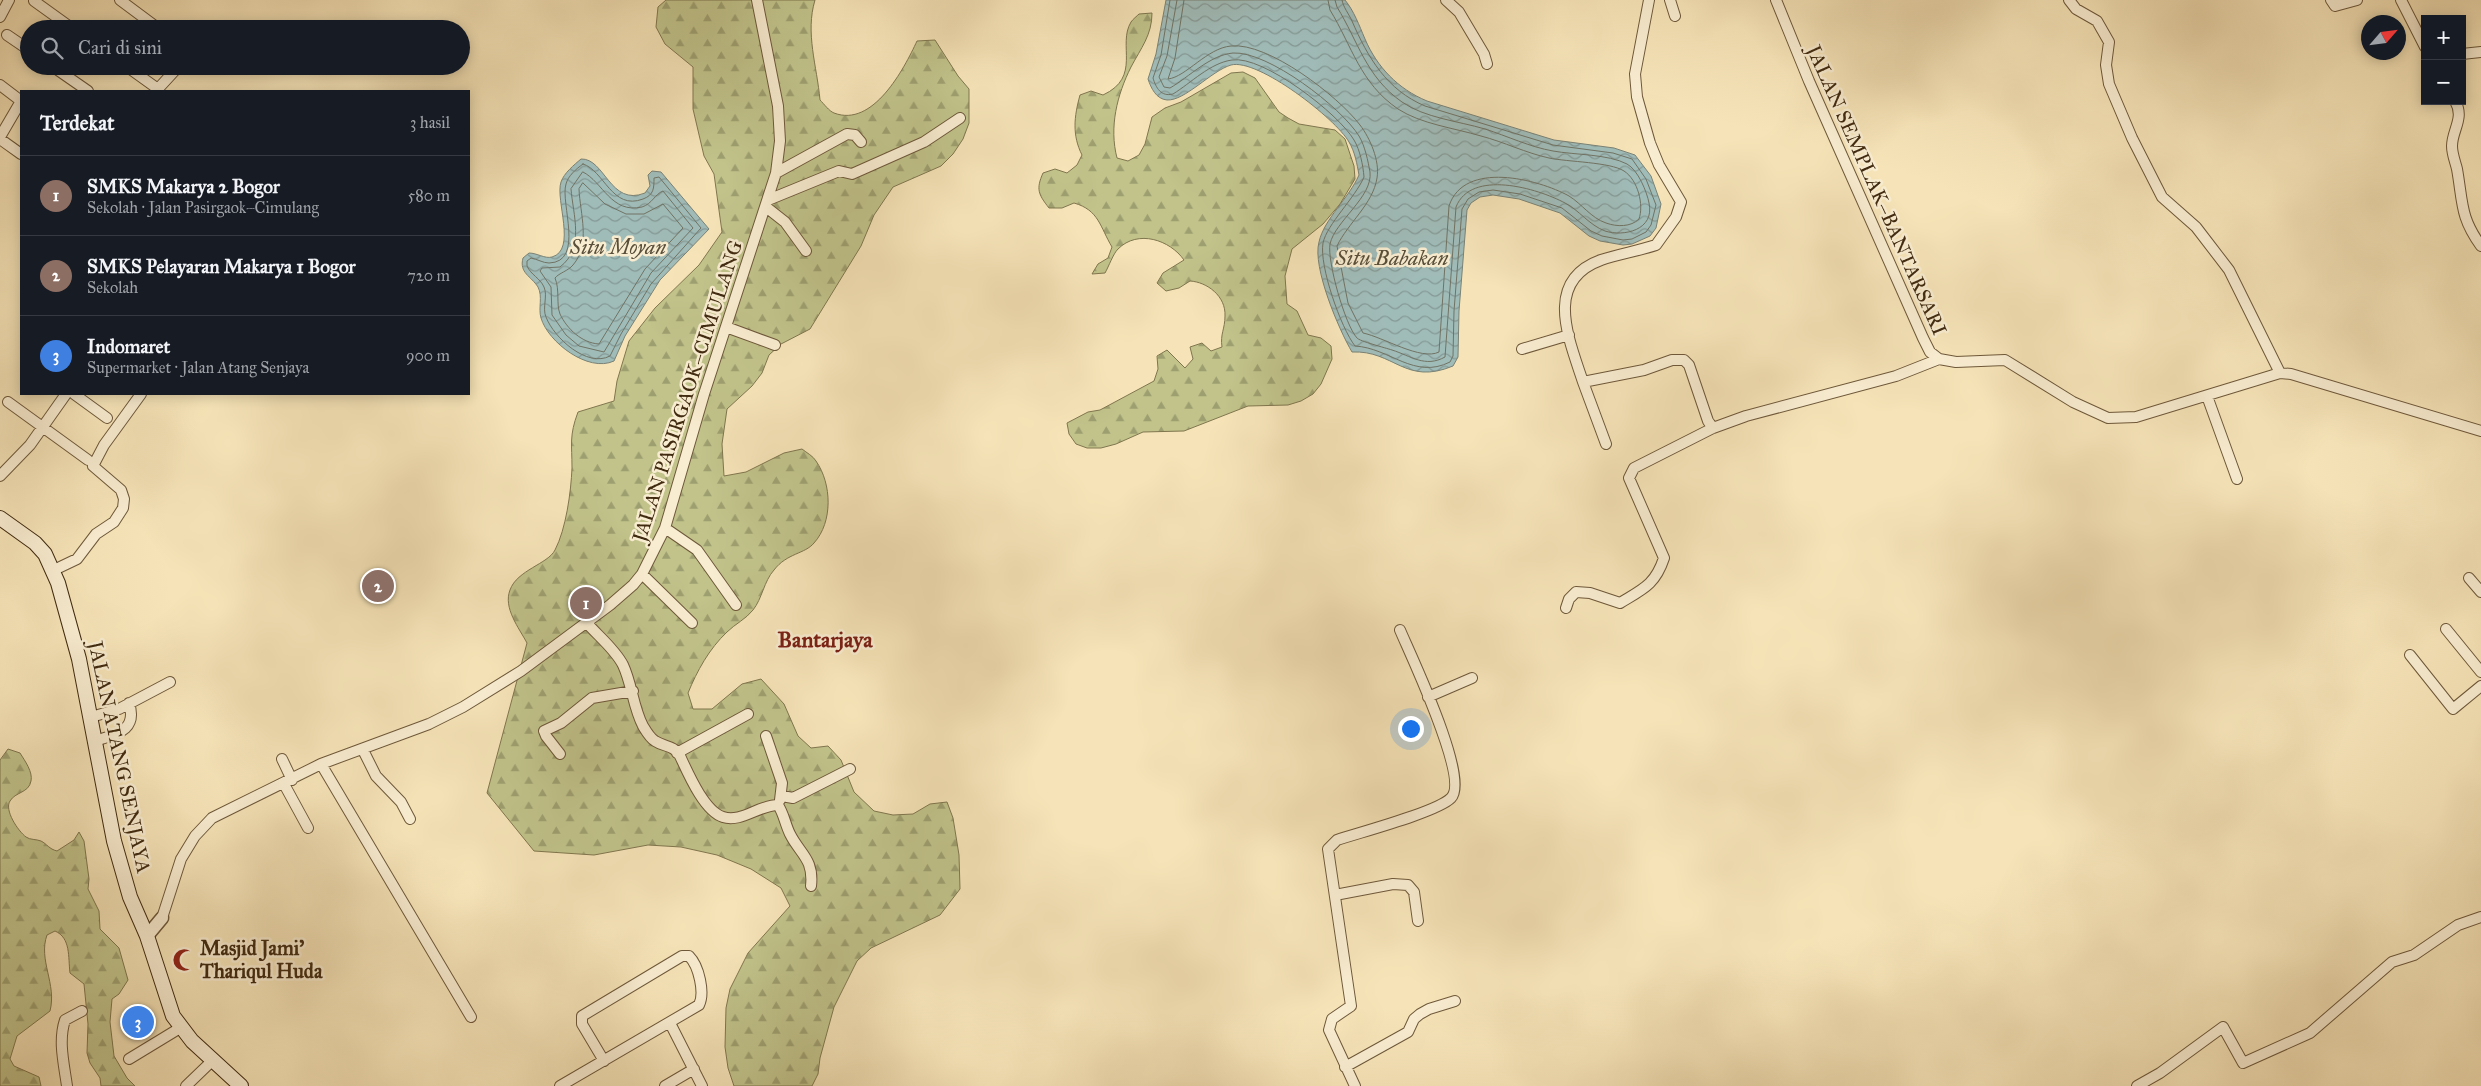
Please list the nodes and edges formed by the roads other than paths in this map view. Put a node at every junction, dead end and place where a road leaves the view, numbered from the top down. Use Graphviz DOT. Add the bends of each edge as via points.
graph roads {
  1 [pos="9,0"];
  2 [pos="120,0"];
  3 [pos="757,0"];
  4 [pos="1446,0"];
  5 [pos="1648,0"];
  6 [pos="1670,0"];
  7 [pos="1776,0"];
  8 [pos="2069,0"];
  9 [pos="2331,0"];
  10 [pos="2358,0"];
  11 [pos="2401,0"];
  12 [pos="34,1"];
  13 [pos="1675,16"];
  14 [pos="0,17"];
  15 [pos="60,20"];
  16 [pos="148,20"];
  17 [pos="7,35"];
  18 [pos="2421,39"];
  19 [pos="20,44"];
  20 [pos="2481,52"];
  21 [pos="2466,54"];
  22 [pos="1487,64"];
  23 [pos="65,75"];
  24 [pos="138,75"];
  25 [pos="171,75"];
  26 [pos="0,85"];
  27 [pos="87,90"];
  28 [pos="157,90"];
  29 [pos="20,100"];
  30 [pos="20,103"];
  31 [pos="2456,105"];
  32 [pos="960,118"];
  33 [pos="0,138"];
  34 [pos="861,142"];
  35 [pos="20,153"];
  36 [pos="776,173"];
  37 [pos="767,204"];
  38 [pos="2481,246"];
  39 [pos="806,251"];
  40 [pos="726,327"];
  41 [pos="1569,335"];
  42 [pos="775,345"];
  43 [pos="1522,348"];
  44 [pos="1939,359"];
  45 [pos="2280,374"];
  46 [pos="1583,382"];
  47 [pos="65,395"];
  48 [pos="75,395"];
  49 [pos="139,395"];
  50 [pos="2206,396"];
  51 [pos="8,402"];
  52 [pos="107,418"];
  53 [pos="43,428"];
  54 [pos="1713,428"];
  55 [pos="2481,431"];
  56 [pos="1606,444"];
  57 [pos="88,460"];
  58 [pos="0,476"];
  59 [pos="2237,479"];
  60 [pos="0,518"];
  61 [pos="665,528"];
  62 [pos="59,568"];
  63 [pos="642,574"];
  64 [pos="2469,578"];
  65 [pos="2481,592"];
  66 [pos="736,605"];
  67 [pos="1566,608"];
  68 [pos="586,622"];
  69 [pos="692,623"];
  70 [pos="2446,629"];
  71 [pos="1400,630"];
  72 [pos="2410,654"];
  73 [pos="2481,672"];
  74 [pos="1472,678"];
  75 [pos="170,682"];
  76 [pos="2481,686"];
  77 [pos="633,691"];
  78 [pos="1428,697"];
  79 [pos="129,704"];
  80 [pos="748,714"];
  81 [pos="91,717"];
  82 [pos="766,736"];
  83 [pos="96,741"];
  84 [pos="363,750"];
  85 [pos="677,753"];
  86 [pos="560,754"];
  87 [pos="282,759"];
  88 [pos="321,764"];
  89 [pos="850,769"];
  90 [pos="288,782"];
  91 [pos="780,800"];
  92 [pos="410,819"];
  93 [pos="308,828"];
  94 [pos="811,886"];
  95 [pos="1335,895"];
  96 [pos="2481,917"];
  97 [pos="1418,921"];
  98 [pos="155,927"];
  99 [pos="1455,1002"];
  100 [pos="82,1011"];
  101 [pos="471,1017"];
  102 [pos="670,1023"];
  103 [pos="180,1028"];
  104 [pos="129,1059"];
  105 [pos="212,1061"];
  106 [pos="604,1061"];
  107 [pos="1345,1067"];
  108 [pos="694,1069"];
  109 [pos="67,1086"];
  110 [pos="186,1086"];
  111 [pos="241,1086"];
  112 [pos="560,1086"];
  113 [pos="665,1086"];
  114 [pos="702,1086"];
  115 [pos="1355,1086"];
  116 [pos="2137,1086"];
  1 -- 14 [label="street"];
  2 -- 16 [label="street"];
  3 -- 36 [label="street, JALAN PASIRGAOK–CIMULANG" via="778,106 780,141"];
  4 -- 22 [label="street" via="1459,12"];
  5 -- 41 [label="street" via="1635,74 1637,97 1650,143 1659,165 1679,196 1680,209 1656,245 1594,263 1573,278 1564,303"];
  6 -- 13 [label="street"];
  7 -- 44 [label="street, JALAN SEMPLAK–BANTARSARI" via="1923,338 1930,352"];
  8 -- 45 [label="street" via="2076,9 2097,21 2109,42 2106,65 2109,84 2162,197 2196,227 2228,270"];
  9 -- 10 [label="street" via="2339,6"];
  11 -- 18 [label="street"];
  12 -- 15 [label="street"];
  17 -- 19 [label="street"];
  20 -- 21 [label="street"];
  23 -- 27 [label="street"];
  24 -- 28 [label="street"];
  25 -- 28 [label="street"];
  26 -- 29 [label="street"];
  30 -- 33 [label="street"];
  31 -- 38 [label="street" via="2460,118 2452,144 2461,202 2467,224"];
  32 -- 37 [label="street" via="924,142 852,174 839,172"];
  33 -- 35 [label="street"];
  34 -- 36 [label="street" via="855,135 847,134"];
  36 -- 37 [label="street, JALAN PASIRGAOK–CIMULANG"];
  37 -- 39 [label="street"];
  37 -- 40 [label="street, JALAN PASIRGAOK–CIMULANG"];
  40 -- 42 [label="street"];
  40 -- 61 [label="street, JALAN PASIRGAOK–CIMULANG"];
  41 -- 43 [label="street"];
  41 -- 46 [label="street"];
  44 -- 50 [label="street, JALAN SEMPLAK–BANTARSARI" via="1956,362 2005,360 2073,402 2108,418 2136,417"];
  44 -- 54 [label="street" via="1905,373 1771,408"];
  45 -- 50 [label="street, JALAN SEMPLAK–BANTARSARI"];
  45 -- 55 [label="street, JALAN SEMPLAK–BANTARSARI" via="2301,377"];
  46 -- 54 [label="street" via="1644,370 1672,360 1684,360 1689,364"];
  46 -- 56 [label="street"];
  47 -- 53 [label="street"];
  48 -- 52 [label="street"];
  49 -- 62 [label="street" via="104,445 94,466 121,490 123,508 114,522 96,534 77,559"];
  50 -- 59 [label="street"];
  51 -- 53 [label="street"];
  53 -- 57 [label="street"];
  53 -- 58 [label="street"];
  54 -- 67 [label="street" via="1638,465 1630,474 1664,558 1658,575 1620,603 1576,592"];
  60 -- 62 [label="main road, JALAN ATANG SENJAYA" via="36,542"];
  61 -- 63 [label="street, JALAN PASIRGAOK–CIMULANG"];
  61 -- 66 [label="street" via="697,550"];
  62 -- 81 [label="main road, JALAN ATANG SENJAYA"];
  63 -- 68 [label="street, JALAN PASIRGAOK–CIMULANG" via="610,605"];
  63 -- 69 [label="street"];
  64 -- 65 [label="street"];
  68 -- 77 [label="street" via="622,664"];
  68 -- 84 [label="street, JALAN PASIRGAOK–CIMULANG" via="521,671 463,707"];
  70 -- 73 [label="street"];
  71 -- 78 [label="street"];
  72 -- 76 [label="street" via="2453,709"];
  74 -- 78 [label="street"];
  75 -- 79 [label="street"];
  77 -- 85 [label="street" via="637,711 648,734 654,741 668,745"];
  77 -- 86 [label="street" via="592,698 561,723 547,727 544,731 546,736"];
  78 -- 95 [label="street" via="1444,736 1457,782 1456,791 1447,801 1428,811 1352,835 1330,846 1327,854"];
  79 -- 81 [label="street"];
  79 -- 83 [label="street" via="131,723 122,732"];
  80 -- 85 [label="street"];
  81 -- 83 [label="main road, JALAN ATANG SENJAYA"];
  82 -- 91 [label="street" via="782,783"];
  83 -- 98 [label="main road, JALAN ATANG SENJAYA" via="114,841 130,897"];
  84 -- 88 [label="street, JALAN PASIRGAOK–CIMULANG"];
  84 -- 92 [label="street" via="376,776 401,802"];
  85 -- 91 [label="street" via="707,804 722,817 740,816"];
  87 -- 90 [label="street"];
  88 -- 90 [label="street, JALAN PASIRGAOK–CIMULANG"];
  88 -- 101 [label="street"];
  89 -- 91 [label="street" via="793,798"];
  90 -- 93 [label="street"];
  90 -- 98 [label="street, JALAN PASIRGAOK–CIMULANG" via="222,813 203,826 187,846"];
  91 -- 94 [label="street" via="790,836 810,864"];
  95 -- 97 [label="street" via="1408,884 1414,892"];
  95 -- 107 [label="street" via="1351,1006 1332,1019 1329,1030"];
  96 -- 116 [label="street" via="2458,925 2414,955 2392,962 2310,1033 2243,1063 2223,1027"];
  98 -- 103 [label="main road, JALAN ATANG SENJAYA" via="167,1001"];
  99 -- 107 [label="street" via="1425,1011 1414,1020 1408,1032"];
  100 -- 109 [label="street" via="66,1020 63,1026"];
  102 -- 106 [label="street"];
  102 -- 106 [label="street" via="700,1002 697,972 689,956 682,956 582,1016 582,1024"];
  102 -- 108 [label="street"];
  103 -- 104 [label="street"];
  103 -- 105 [label="main road, JALAN ATANG SENJAYA"];
  105 -- 110 [label="street"];
  105 -- 111 [label="main road, JALAN ATANG SENJAYA"];
  106 -- 112 [label="street"];
  107 -- 115 [label="street"];
  108 -- 113 [label="street"];
  108 -- 114 [label="street"];
}
